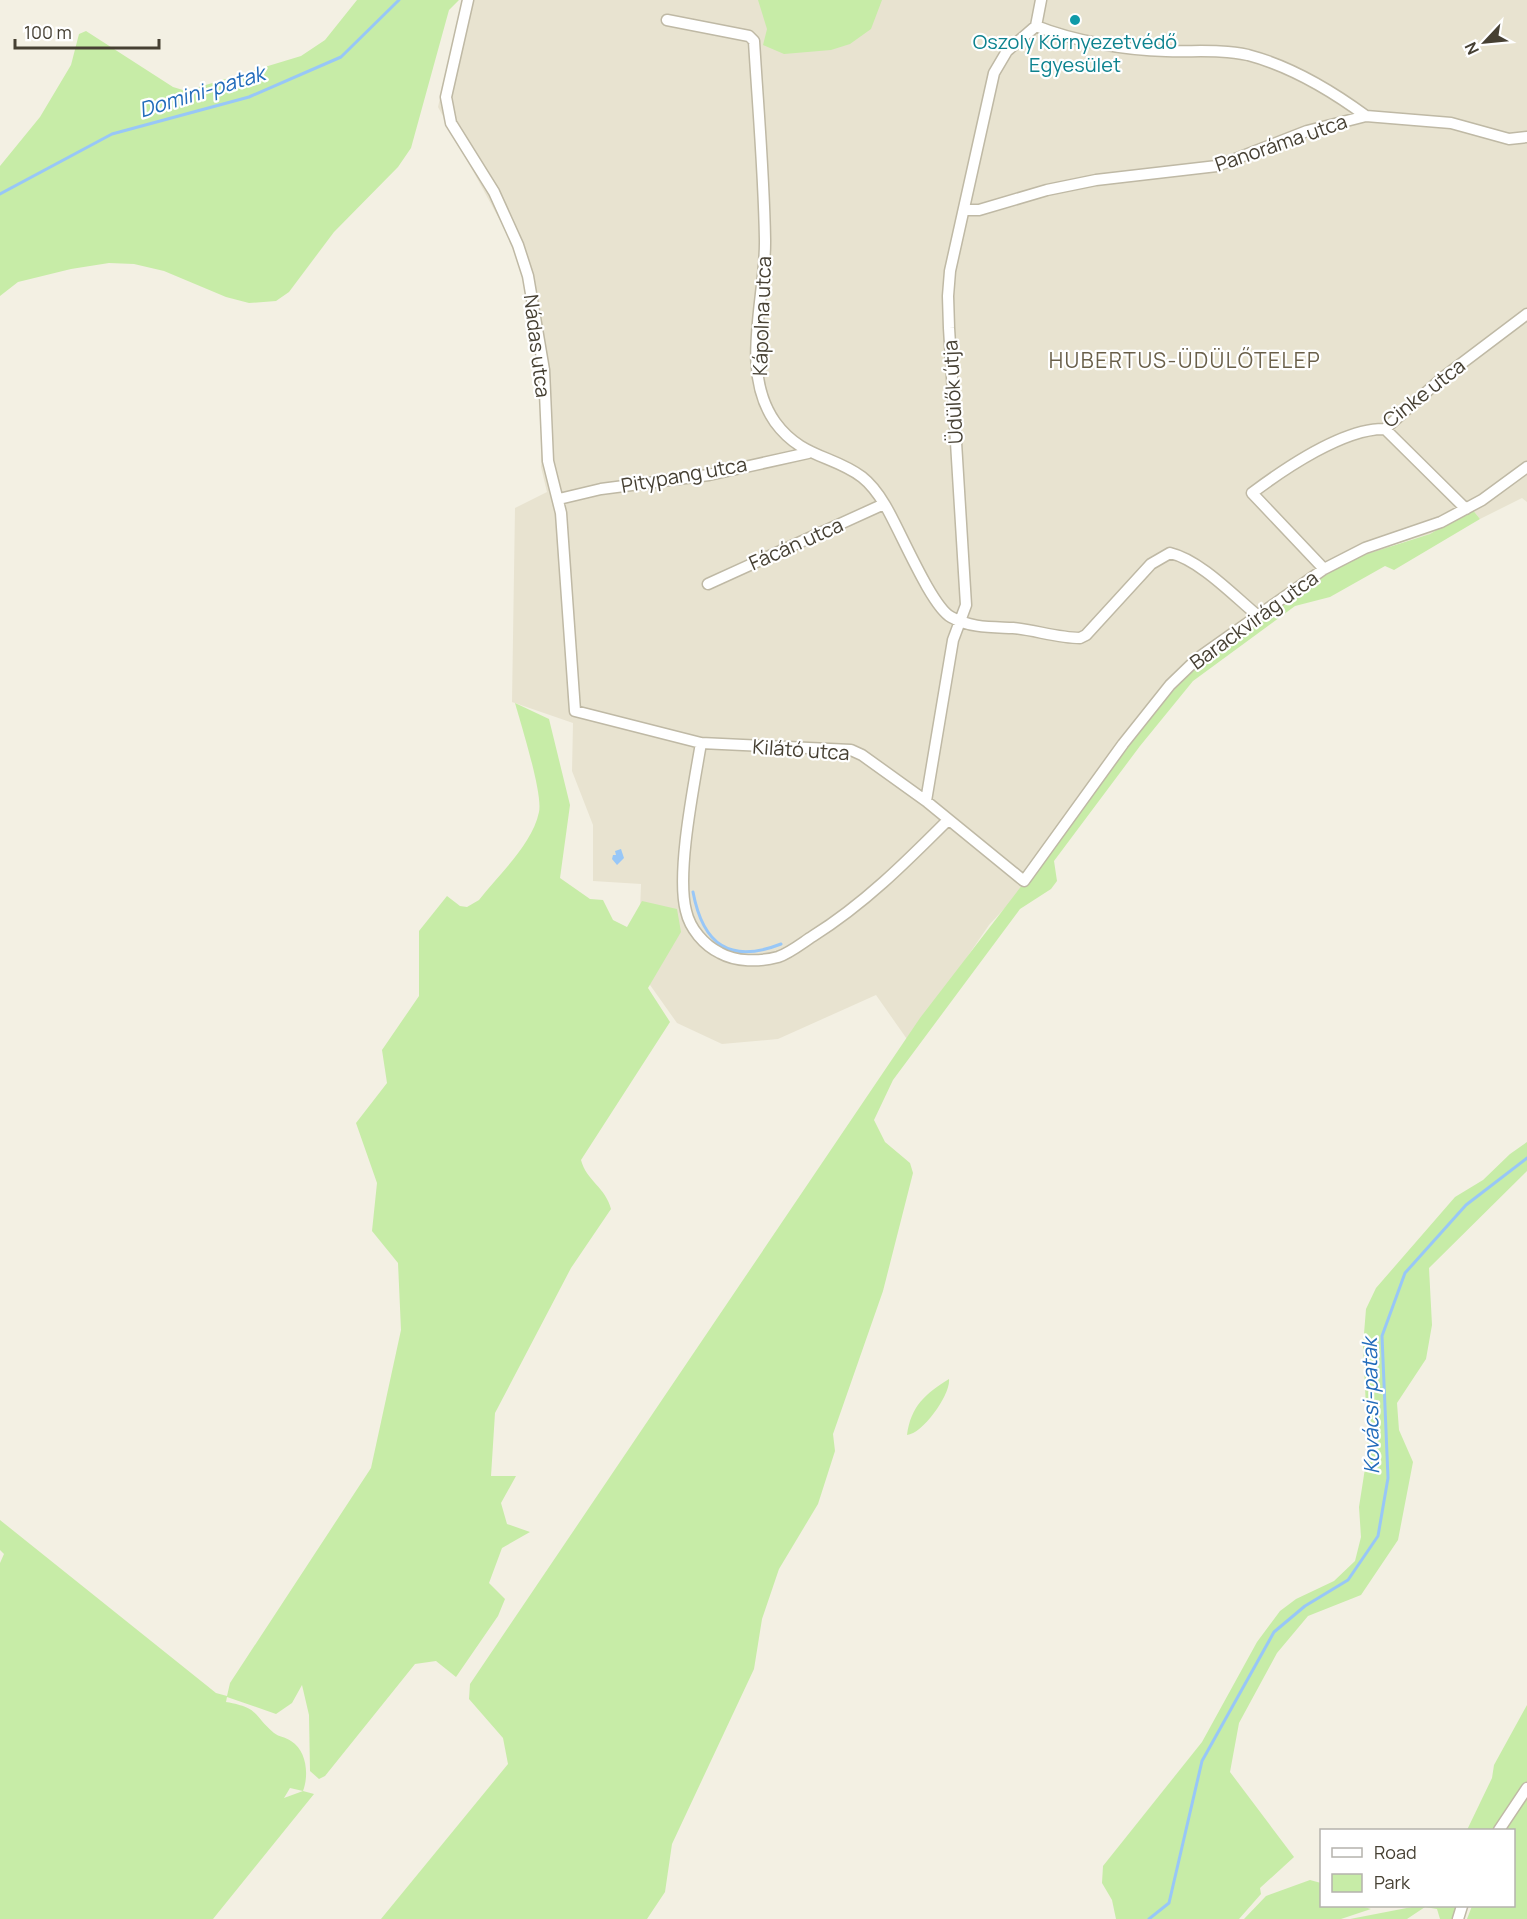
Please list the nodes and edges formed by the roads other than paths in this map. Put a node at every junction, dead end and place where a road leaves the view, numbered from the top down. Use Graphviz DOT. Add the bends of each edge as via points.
graph roads {
  1 [pos="468,0"];
  2 [pos="1041,0"];
  3 [pos="667,20"];
  4 [pos="1036,26"];
  5 [pos="1366,116"];
  6 [pos="1527,137"];
  7 [pos="965,210"];
  8 [pos="1527,314"];
  9 [pos="1385,429"];
  10 [pos="808,453"];
  11 [pos="1527,467"];
  12 [pos="559,499"];
  13 [pos="884,504"];
  14 [pos="1466,509"];
  15 [pos="1324,569"];
  16 [pos="708,584"];
  17 [pos="1257,615"];
  18 [pos="958,621"];
  19 [pos="575,711"];
  20 [pos="701,743"];
  21 [pos="926,801"];
  22 [pos="948,820"];
  23 [pos="1024,881"];
  24 [pos="1527,1788"];
  25 [pos="1499,1829"];
  1 -- 12 [label="street, Nádas utca" via="446,97 447,111 494,192 528,276 544,370 548,461"];
  2 -- 4 [label="street"];
  3 -- 10 [label="street, Kápolna utca" via="749,36 754,41 766,264 758,349 759,385 776,423"];
  4 -- 5 [label="street" via="1149,50 1220,51 1249,56 1296,75"];
  4 -- 7 [label="street, Üdülők útja" via="1007,51 994,73"];
  5 -- 6 [label="street, Panoráma utca" via="1451,123 1509,138"];
  5 -- 7 [label="street, Panoráma utca" via="1315,128 1217,166 1096,180 979,210"];
  7 -- 18 [label="street, Üdülők útja" via="948,296 966,605"];
  8 -- 9 [label="street, Cinke utca" via="1441,379"];
  9 -- 14 [label="street"];
  9 -- 15 [label="street, Cinke utca" via="1349,436 1252,493"];
  10 -- 12 [label="street, Pitypang utca" via="690,478 601,489"];
  10 -- 13 [label="street, Kápolna utca" via="860,475"];
  11 -- 14 [label="street, Barackvirág utca"];
  12 -- 19 [label="street, Nádas utca"];
  13 -- 16 [label="street, Fácán utca"];
  13 -- 18 [label="street, Kápolna utca" via="937,605"];
  14 -- 15 [label="street, Barackvirág utca"];
  15 -- 17 [label="street, Barackvirág utca"];
  17 -- 18 [label="street" via="1209,575 1170,553 1151,564 1080,638"];
  17 -- 23 [label="street, Barackvirág utca" via="1198,658 1170,685 1122,744"];
  18 -- 21 [label="street, Üdülők útja"];
  19 -- 20 [label="street, Kilátó utca"];
  20 -- 21 [label="street, Kilátó utca" via="850,750"];
  20 -- 22 [label="street" via="688,838 686,912 695,931 711,948 728,957 778,957 806,941 872,894"];
  21 -- 22 [label="street, Kilátó utca"];
  22 -- 23 [label="street, Kilátó utca"];
  24 -- 25 [label="street"];
}
